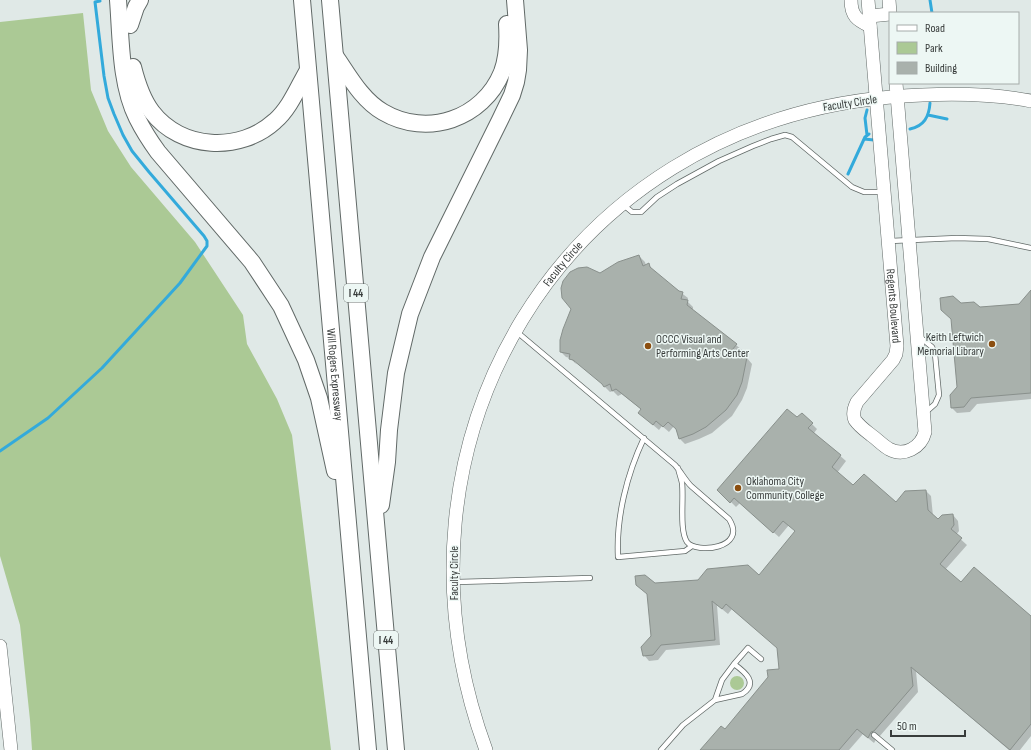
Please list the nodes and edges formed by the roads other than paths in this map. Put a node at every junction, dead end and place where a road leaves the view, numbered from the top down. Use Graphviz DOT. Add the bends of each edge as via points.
graph roads {
  1 [pos="118,0"];
  2 [pos="128,0"];
  3 [pos="140,0"];
  4 [pos="302,0"];
  5 [pos="330,0"];
  6 [pos="505,0"];
  7 [pos="515,0"];
  8 [pos="851,0"];
  9 [pos="868,0"];
  10 [pos="889,0"];
  11 [pos="890,12"];
  12 [pos="889,14"];
  13 [pos="870,21"];
  14 [pos="130,25"];
  15 [pos="335,55"];
  16 [pos="308,70"];
  17 [pos="896,84"];
  18 [pos="897,97"];
  19 [pos="876,98"];
  20 [pos="1031,101"];
  21 [pos="884,192"];
  22 [pos="623,204"];
  23 [pos="909,240"];
  24 [pos="888,241"];
  25 [pos="1031,248"];
  26 [pos="516,331"];
  27 [pos="644,438"];
  28 [pos="678,468"];
  29 [pos="377,531"];
  30 [pos="350,541"];
  31 [pos="692,546"];
  32 [pos="590,578"];
  33 [pos="453,582"];
  34 [pos="0,646"];
  35 [pos="761,659"];
  36 [pos="734,664"];
  37 [pos="715,700"];
  38 [pos="874,735"];
  39 [pos="11,750"];
  40 [pos="368,750"];
  41 [pos="396,750"];
  42 [pos="486,750"];
  43 [pos="661,750"];
  44 [pos="892,750"];
  1 -- 30 [label="highway" via="124,69 136,117 158,152 252,262 281,306 299,342 319,398"];
  2 -- 14 [label="highway"];
  3 -- 14 [label="highway"];
  4 -- 16 [label="highway, Will Rogers Expressway / I 44"];
  5 -- 15 [label="highway, I 44"];
  6 -- 15 [label="highway" via="507,44 501,72 495,85 479,103 455,118 436,124 413,124 382,112 362,93"];
  7 -- 29 [label="highway" via="519,50 518,70 512,95 432,257 410,314 402,344 392,397 388,462"];
  8 -- 13 [label="street" via="855,17 860,22"];
  9 -- 13 [label="street, Regents Boulevard"];
  10 -- 11 [label="street"];
  12 -- 13 [label="street"];
  13 -- 19 [label="street, Regents Boulevard"];
  14 -- 16 [label="highway" via="137,85 144,99 162,122 184,137 198,141 235,142 267,127 290,102"];
  15 -- 29 [label="highway, I 44"];
  16 -- 30 [label="highway, Will Rogers Expressway / I 44"];
  17 -- 18 [label="street, Regents Boulevard"];
  18 -- 19 [label="street, Faculty Circle"];
  18 -- 20 [label="street, Faculty Circle" via="957,94 990,95"];
  18 -- 23 [label="street, Regents Boulevard"];
  19 -- 21 [label="street, Regents Boulevard"];
  19 -- 22 [label="street, Faculty Circle" via="797,113 741,133 670,170"];
  21 -- 22 [label="lane" via="864,192 852,187 798,141 785,135 753,146 700,171 662,194 641,212 632,212"];
  21 -- 24 [label="street, Regents Boulevard"];
  22 -- 26 [label="street, Faculty Circle" via="571,254 537,297"];
  23 -- 24 [label="lane"];
  23 -- 24 [label="street, Regents Boulevard" via="925,432 921,441 911,450 899,451 887,448 860,425 854,414 857,402 896,354"];
  23 -- 25 [label="lane" via="988,240"];
  26 -- 27 [label="lane"];
  26 -- 33 [label="street, Faculty Circle" via="488,388 468,446 456,512"];
  27 -- 28 [label="lane"];
  27 -- 31 [label="lane" via="627,484 621,513 618,557 685,551"];
  28 -- 31 [label="lane" via="682,483 684,536"];
  28 -- 31 [label="lane" via="690,486 729,519 732,527 732,536 724,544"];
  29 -- 41 [label="highway, I 44"];
  30 -- 40 [label="highway, Will Rogers Expressway / I 44"];
  32 -- 33 [label="lane"];
  33 -- 42 [label="street, Faculty Circle" via="455,619 465,680"];
  34 -- 39 [label="street"];
  35 -- 36 [label="lane" via="748,648"];
  36 -- 37 [label="lane" via="722,680"];
  36 -- 37 [label="lane" via="748,676 748,688 742,694"];
  37 -- 43 [label="lane" via="683,725"];
  38 -- 44 [label="lane"];
}
